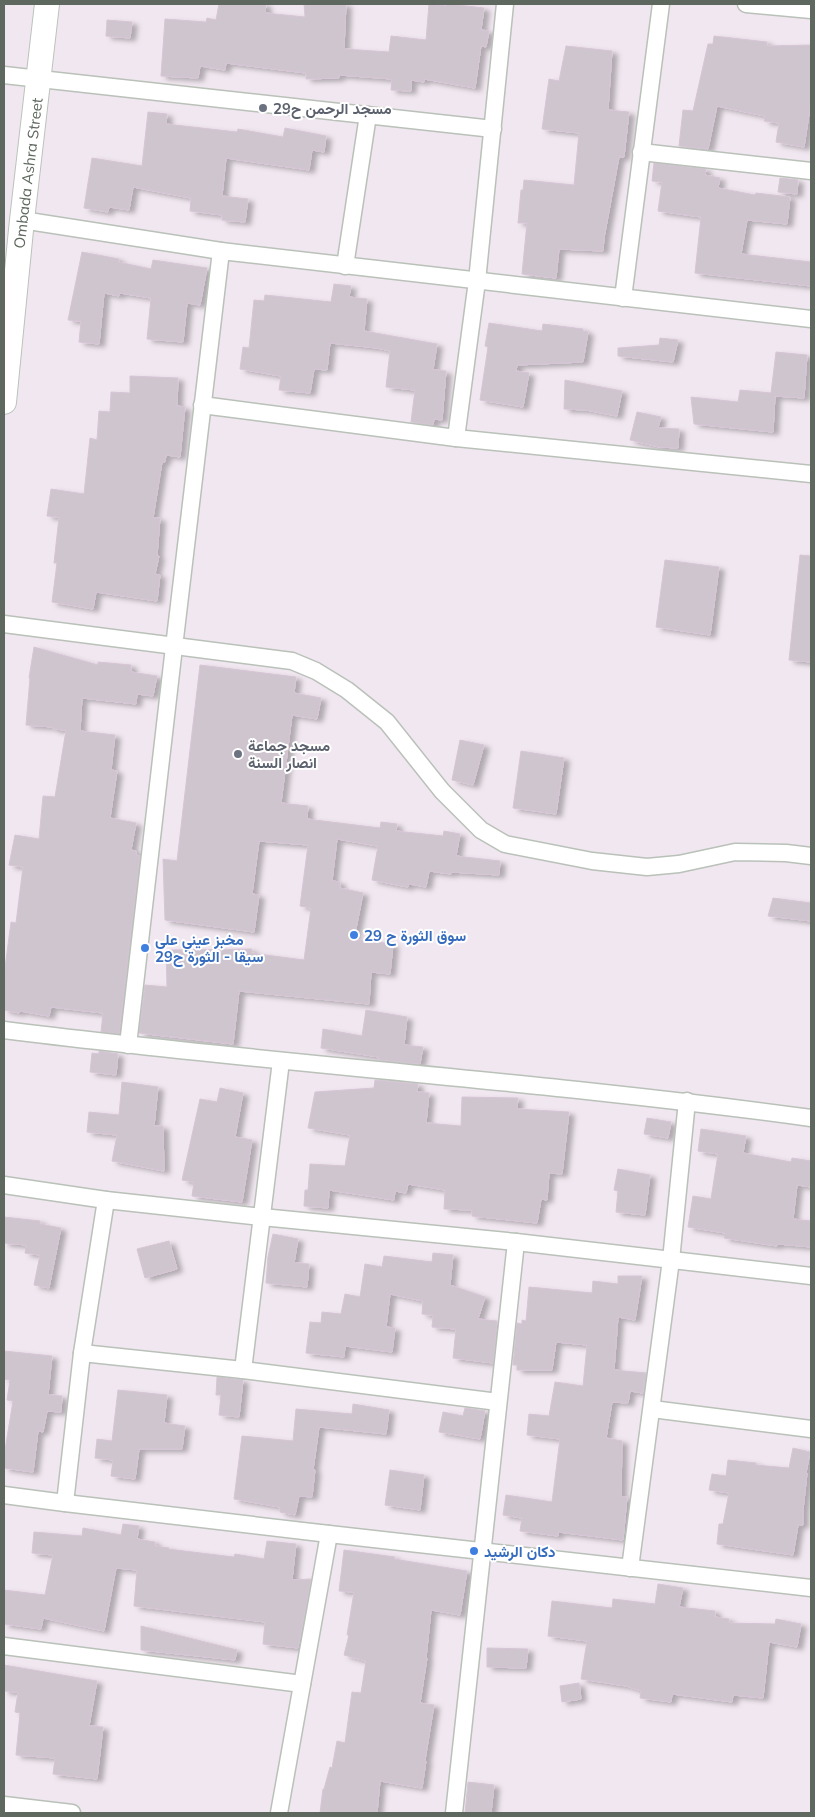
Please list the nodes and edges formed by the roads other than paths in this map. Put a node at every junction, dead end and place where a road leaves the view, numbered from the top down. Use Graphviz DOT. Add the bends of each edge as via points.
graph roads {
  1 [pos="47,4"];
  2 [pos="505,4"];
  3 [pos="661,4"];
  4 [pos="746,4"];
  5 [pos="811,10"];
  6 [pos="4,75"];
  7 [pos="39,78"];
  8 [pos="368,114"];
  9 [pos="493,129"];
  10 [pos="641,152"];
  11 [pos="811,171"];
  12 [pos="22,220"];
  13 [pos="221,252"];
  14 [pos="346,266"];
  15 [pos="477,281"];
  16 [pos="623,298"];
  17 [pos="811,319"];
  18 [pos="4,402"];
  19 [pos="202,405"];
  20 [pos="456,438"];
  21 [pos="811,474"];
  22 [pos="4,624"];
  23 [pos="174,646"];
  24 [pos="811,856"];
  25 [pos="4,1030"];
  26 [pos="128,1045"];
  27 [pos="281,1061"];
  28 [pos="688,1101"];
  29 [pos="811,1118"];
  30 [pos="4,1185"];
  31 [pos="106,1200"];
  32 [pos="262,1217"];
  33 [pos="516,1242"];
  34 [pos="671,1260"];
  35 [pos="811,1276"];
  36 [pos="82,1353"];
  37 [pos="243,1370"];
  38 [pos="498,1402"];
  39 [pos="652,1410"];
  40 [pos="811,1429"];
  41 [pos="4,1495"];
  42 [pos="65,1504"];
  43 [pos="329,1534"];
  44 [pos="482,1550"];
  45 [pos="630,1568"];
  46 [pos="811,1588"];
  47 [pos="4,1646"];
  48 [pos="302,1684"];
  49 [pos="4,1805"];
  50 [pos="36,1811"];
  51 [pos="72,1813"];
  52 [pos="279,1813"];
  53 [pos="454,1813"];
  1 -- 7 [label="main road, Ombada Ashra Street"];
  2 -- 9 [label="street"];
  3 -- 10 [label="street"];
  4 -- 5 [label="street"];
  6 -- 7 [label="street"];
  7 -- 8 [label="street"];
  7 -- 12 [label="main road, Ombada Ashra Street"];
  8 -- 9 [label="street"];
  8 -- 14 [label="street"];
  9 -- 15 [label="street"];
  10 -- 11 [label="street"];
  10 -- 16 [label="street"];
  12 -- 13 [label="street"];
  12 -- 18 [label="main road, Ombada Ashra Street"];
  13 -- 14 [label="street"];
  13 -- 19 [label="street"];
  14 -- 15 [label="street"];
  15 -- 16 [label="street"];
  15 -- 20 [label="street"];
  16 -- 17 [label="street"];
  19 -- 20 [label="street"];
  19 -- 23 [label="street"];
  20 -- 21 [label="street"];
  22 -- 23 [label="street"];
  23 -- 24 [label="street" via="292,661 316,671 347,690 387,722 442,791 481,830 505,844 592,861 647,867 735,852"];
  23 -- 26 [label="street"];
  25 -- 26 [label="street"];
  26 -- 27 [label="street"];
  27 -- 28 [label="street"];
  27 -- 32 [label="street"];
  28 -- 29 [label="street"];
  28 -- 34 [label="street"];
  30 -- 31 [label="street"];
  31 -- 32 [label="street"];
  31 -- 36 [label="street"];
  32 -- 33 [label="street"];
  32 -- 37 [label="street"];
  33 -- 34 [label="street"];
  33 -- 38 [label="street"];
  34 -- 35 [label="street"];
  34 -- 39 [label="street"];
  36 -- 37 [label="street"];
  36 -- 42 [label="street"];
  37 -- 38 [label="street"];
  38 -- 44 [label="street"];
  39 -- 40 [label="street"];
  39 -- 45 [label="street"];
  41 -- 42 [label="street"];
  42 -- 43 [label="street"];
  43 -- 44 [label="street"];
  43 -- 48 [label="street"];
  44 -- 45 [label="street"];
  44 -- 53 [label="street"];
  45 -- 46 [label="street"];
  47 -- 48 [label="street"];
  48 -- 52 [label="street"];
  49 -- 50 [label="street"];
  50 -- 51 [label="street"];
}
